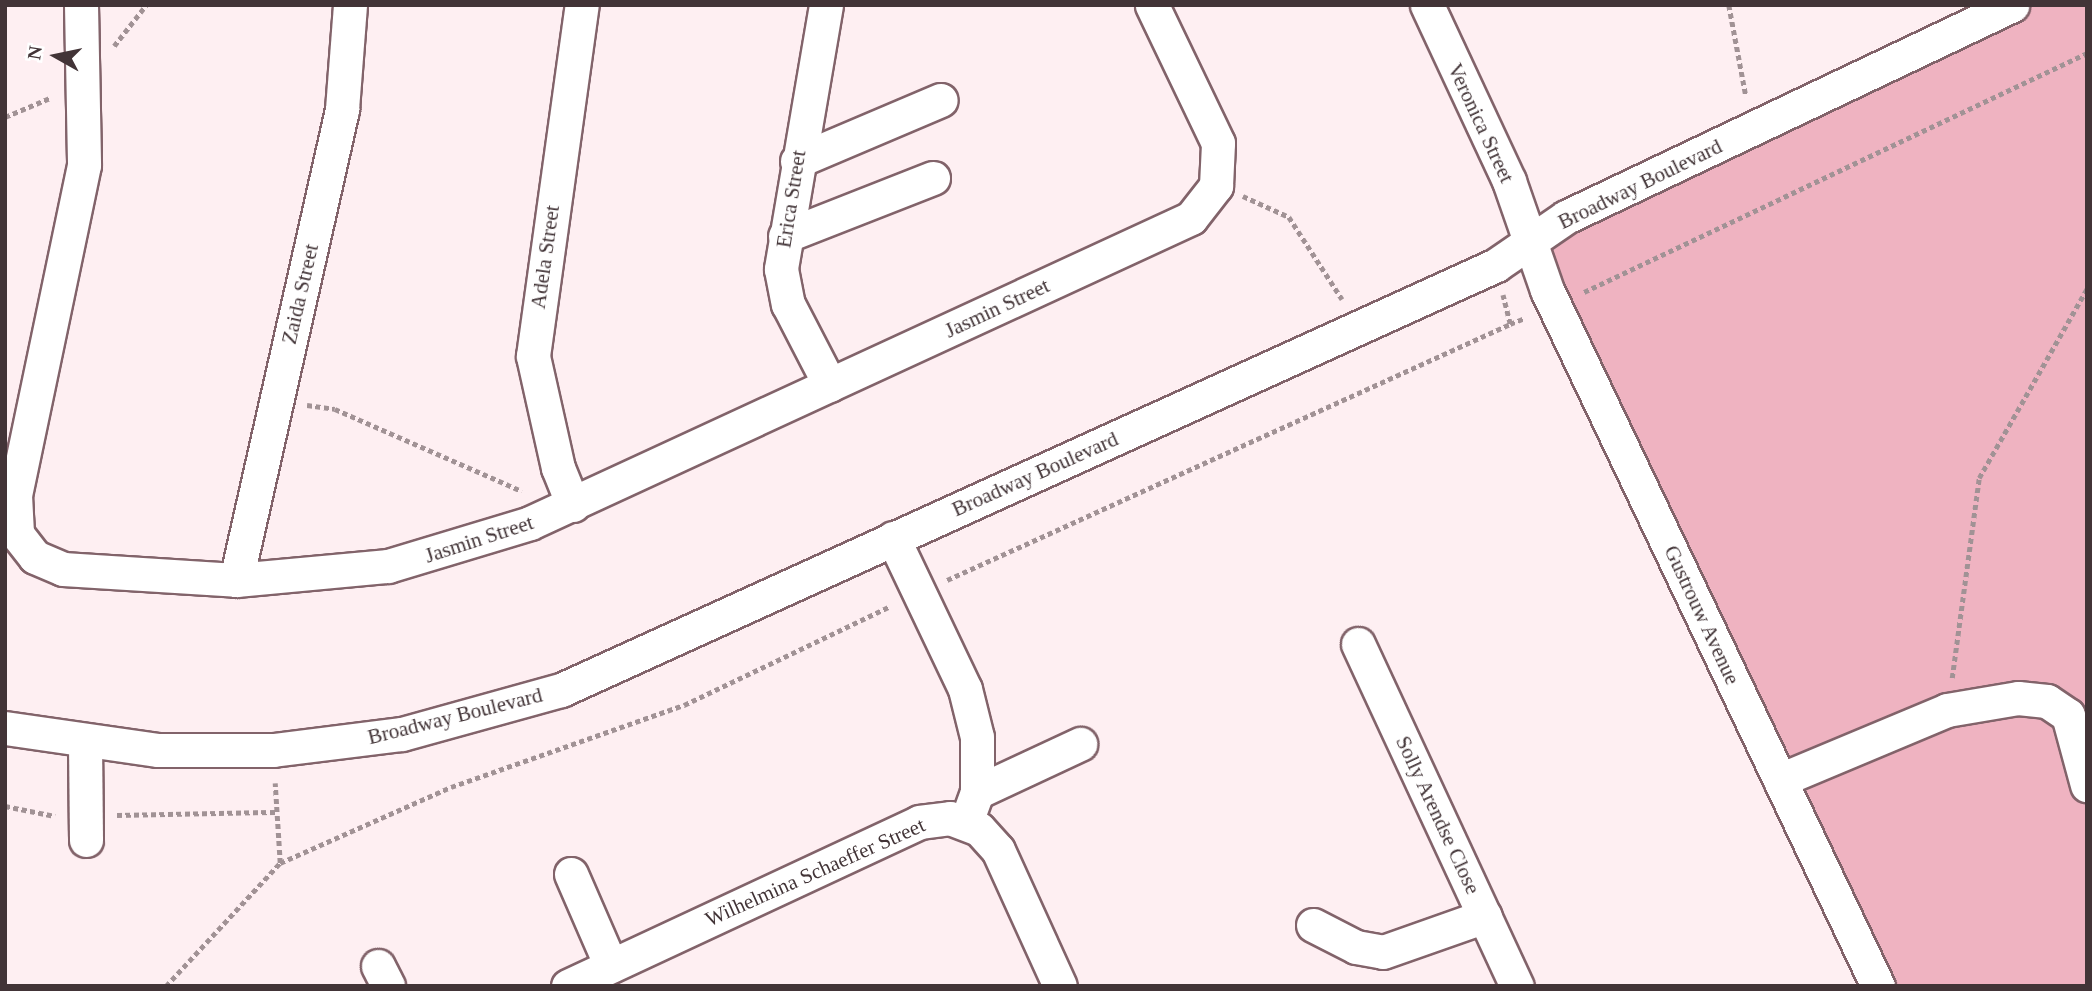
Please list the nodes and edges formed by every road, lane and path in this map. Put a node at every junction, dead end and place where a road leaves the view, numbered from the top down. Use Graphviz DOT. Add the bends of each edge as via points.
graph roads {
  1 [pos="81,5"];
  2 [pos="350,5"];
  3 [pos="582,5"];
  4 [pos="826,5"];
  5 [pos="1152,5"];
  6 [pos="1427,5"];
  7 [pos="1728,5"];
  8 [pos="2012,5"];
  9 [pos="2087,53"];
  10 [pos="941,100"];
  11 [pos="1753,128"];
  12 [pos="797,161"];
  13 [pos="933,178"];
  14 [pos="1216,186"];
  15 [pos="785,236"];
  16 [pos="1531,243"];
  17 [pos="2087,289"];
  18 [pos="1556,307"];
  19 [pos="1510,324"];
  20 [pos="1359,328"];
  21 [pos="830,385"];
  22 [pos="276,400"];
  23 [pos="573,505"];
  24 [pos="893,538"];
  25 [pos="236,580"];
  26 [pos="1359,644"];
  27 [pos="1947,710"];
  28 [pos="5,728"];
  29 [pos="85,743"];
  30 [pos="1080,744"];
  31 [pos="273,750"];
  32 [pos="1780,780"];
  33 [pos="2087,785"];
  34 [pos="5,806"];
  35 [pos="972,807"];
  36 [pos="276,812"];
  37 [pos="109,815"];
  38 [pos="77,828"];
  39 [pos="571,874"];
  40 [pos="1485,915"];
  41 [pos="1313,925"];
  42 [pos="611,965"];
  43 [pos="166,986"];
  44 [pos="568,986"];
  45 [pos="1060,986"];
  46 [pos="1517,986"];
  47 [pos="1878,986"];
  1 -- 25 [label="street, Jasmin Street" via="83,175 15,495 17,534 35,557 63,569"];
  2 -- 22 [label="street, Zaida Street" via="348,78"];
  3 -- 23 [label="street, Adela Street" via="533,356 558,468"];
  4 -- 12 [label="street, Erica Street"];
  5 -- 14 [label="street" via="1218,143"];
  6 -- 16 [label="street, Veronica Street"];
  7 -- 11 [label="path"];
  8 -- 11 [label="street, Broadway Boulevard"];
  9 -- 18 [label="path"];
  10 -- 12 [label="street"];
  11 -- 16 [label="street, Broadway Boulevard" via="1566,217"];
  12 -- 15 [label="street, Erica Street"];
  13 -- 15 [label="street"];
  14 -- 20 [label="path" via="1289,217"];
  14 -- 21 [label="street, Jasmin Street" via="1191,218"];
  15 -- 21 [label="street, Erica Street" via="784,293"];
  16 -- 18 [label="street, Gustrouw Avenue"];
  16 -- 20 [label="street, Broadway Boulevard"];
  17 -- 27 [label="path" via="1979,478"];
  18 -- 19 [label="path"];
  18 -- 32 [label="street, Gustrouw Avenue"];
  20 -- 24 [label="street, Broadway Boulevard"];
  21 -- 23 [label="street, Jasmin Street"];
  22 -- 23 [label="path" via="335,409 522,491"];
  22 -- 25 [label="street, Zaida Street"];
  23 -- 25 [label="street, Jasmin Street" via="483,541 400,564"];
  24 -- 31 [label="street, Broadway Boulevard" via="533,699 402,734"];
  24 -- 35 [label="street" via="964,689 977,737"];
  26 -- 40 [label="street, Solly Arendse Close"];
  27 -- 32 [label="street"];
  27 -- 33 [label="street" via="2000,698 2047,701 2068,715"];
  28 -- 29 [label="street, Broadway Boulevard"];
  29 -- 31 [label="street, Broadway Boulevard"];
  29 -- 38 [label="street"];
  30 -- 35 [label="street"];
  31 -- 36 [label="path"];
  32 -- 47 [label="street, Gustrouw Avenue"];
  34 -- 38 [label="path"];
  35 -- 42 [label="street, Wilhelmina Schaeffer Street" via="919,822"];
  35 -- 45 [label="street" via="998,850"];
  36 -- 37 [label="path"];
  36 -- 43 [label="path" via="279,863"];
  39 -- 42 [label="street"];
  40 -- 41 [label="street" via="1383,951 1356,947"];
  40 -- 46 [label="street, Solly Arendse Close"];
  42 -- 44 [label="street, Wilhelmina Schaeffer Street"];
}
